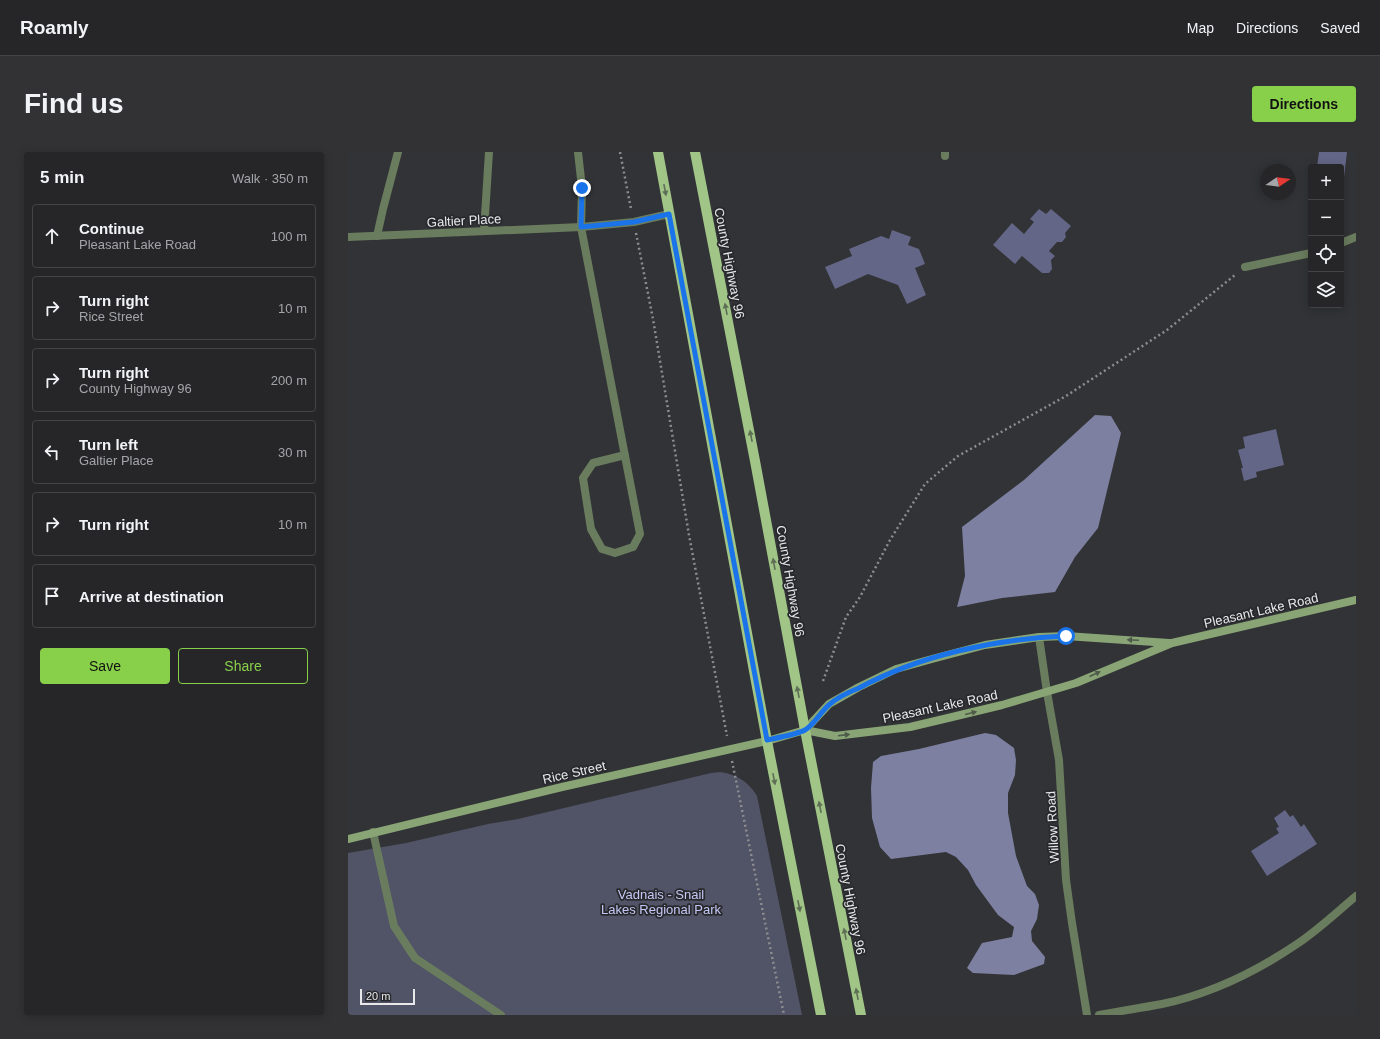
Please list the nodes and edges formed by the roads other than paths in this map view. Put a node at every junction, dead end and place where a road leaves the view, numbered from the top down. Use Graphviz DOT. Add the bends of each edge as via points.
graph roads {
  1 [pos="398,152"];
  2 [pos="489,152"];
  3 [pos="578,152"];
  4 [pos="658,152"];
  5 [pos="695,152"];
  6 [pos="669,214"];
  7 [pos="581,227"];
  8 [pos="484,231"];
  9 [pos="377,236"];
  10 [pos="348,237"];
  11 [pos="1356,237"];
  12 [pos="1344,242"];
  13 [pos="1308,254"];
  14 [pos="1245,267"];
  15 [pos="625,455"];
  16 [pos="1356,600"];
  17 [pos="1039,637"];
  18 [pos="1172,643"];
  19 [pos="1047,692"];
  20 [pos="805,730"];
  21 [pos="767,740"];
  22 [pos="373,832"];
  23 [pos="348,839"];
  24 [pos="1356,896"];
  25 [pos="501,1015"];
  26 [pos="821,1015"];
  27 [pos="861,1015"];
  28 [pos="1087,1015"];
  29 [pos="1099,1015"];
  1 -- 9 [label="street"];
  2 -- 8 [label="street"];
  3 -- 7 [label="street" via="582,188"];
  4 -- 6 [label="main road, one-way"];
  20 -- 5 [label="main road, County Highway 96, one-way"];
  6 -- 7 [label="street, Galtier Place" via="634,222"];
  6 -- 21 [label="main road"];
  7 -- 8 [label="street, Galtier Place"];
  7 -- 15 [label="street"];
  8 -- 9 [label="street, Galtier Place"];
  9 -- 10 [label="street, Galtier Place"];
  11 -- 12 [label="street"];
  13 -- 14 [label="street"];
  15 -- 15 [label="street" via="640,534 633,547 615,553 602,549 591,529 583,478 593,463"];
  16 -- 18 [label="street, Pleasant Lake Road"];
  18 -- 17 [label="street, Pleasant Lake Road, one-way" via="1066,636"];
  17 -- 19 [label="street, Willow Road"];
  17 -- 20 [label="street, Pleasant Lake Road" via="985,645 896,669 829,704"];
  19 -- 18 [label="street, Pleasant Lake Road, one-way" via="1076,683"];
  20 -- 19 [label="street, Pleasant Lake Road, one-way" via="835,736 910,727"];
  19 -- 28 [label="street, Willow Road" via="1059,760 1066,880"];
  20 -- 21 [label="street, Rice Street"];
  27 -- 20 [label="main road, County Highway 96, one-way"];
  21 -- 22 [label="street, Rice Street"];
  21 -- 26 [label="main road, one-way"];
  22 -- 23 [label="street, Rice Street"];
  22 -- 25 [label="street" via="394,926 415,958"];
  24 -- 29 [label="street" via="1298,944 1224,984 1163,1004"];
}
